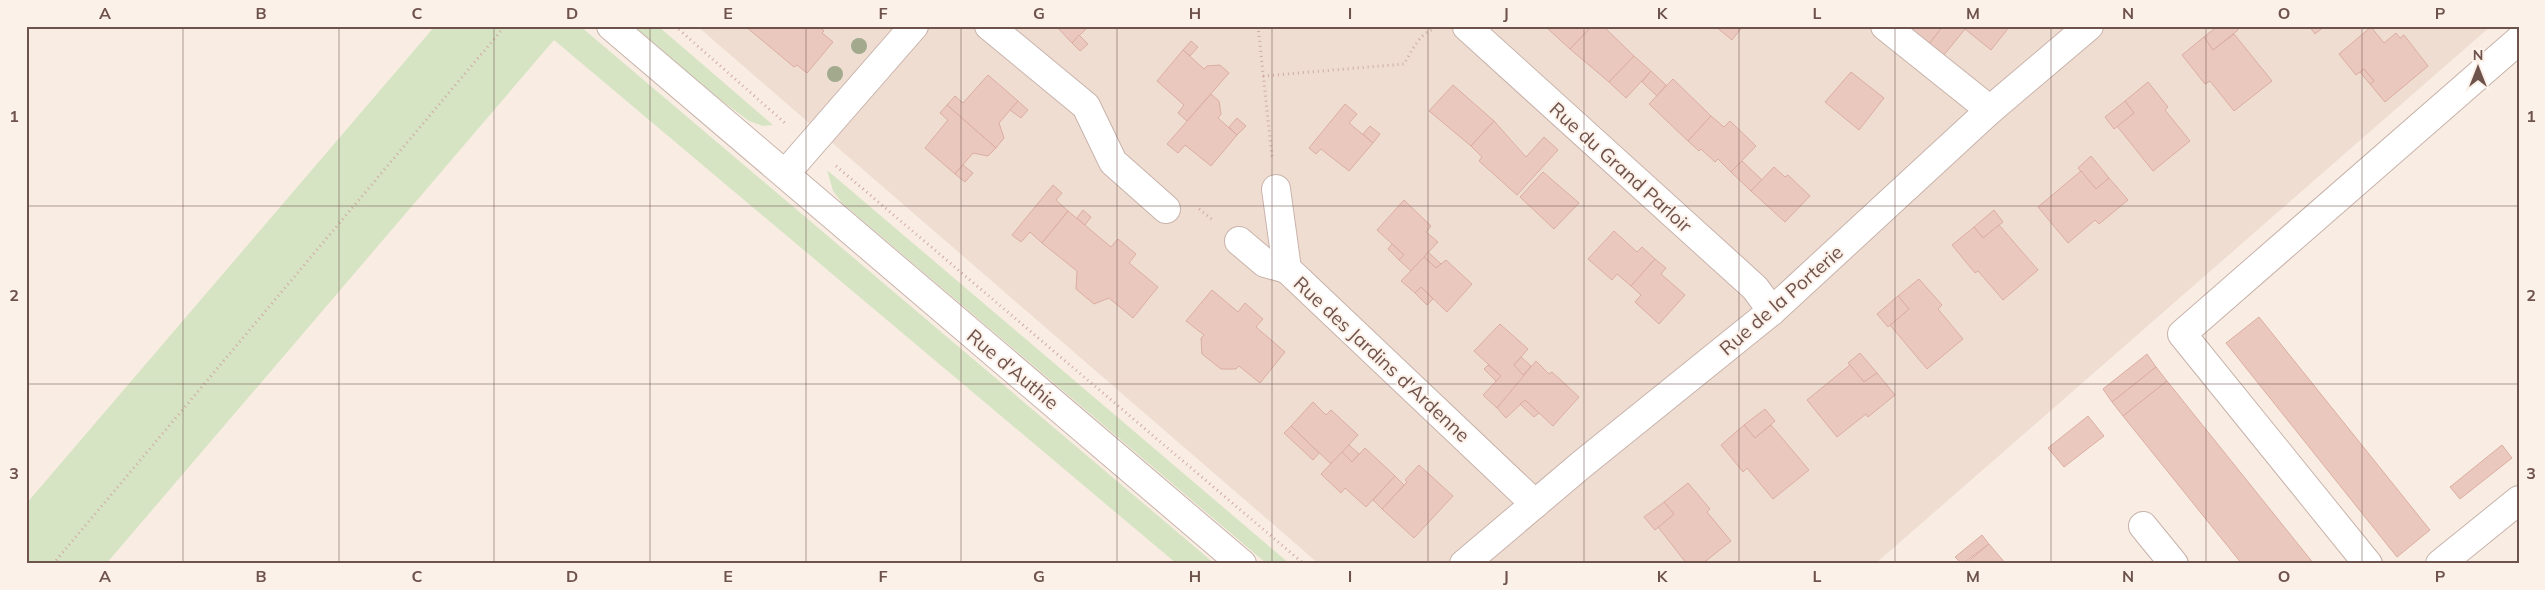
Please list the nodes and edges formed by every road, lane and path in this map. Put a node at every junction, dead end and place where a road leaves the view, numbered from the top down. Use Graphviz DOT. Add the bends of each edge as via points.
graph roads {
  1 [pos="505,26"];
  2 [pos="611,26"];
  3 [pos="675,26"];
  4 [pos="914,26"];
  5 [pos="989,26"];
  6 [pos="1258,26"];
  7 [pos="1885,26"];
  8 [pos="2089,26"];
  9 [pos="1467,27"];
  10 [pos="2519,40"];
  11 [pos="1263,76"];
  12 [pos="1990,110"];
  13 [pos="787,125"];
  14 [pos="829,160"];
  15 [pos="785,174"];
  16 [pos="1276,189"];
  17 [pos="1166,209"];
  18 [pos="1239,241"];
  19 [pos="1287,269"];
  20 [pos="1772,311"];
  21 [pos="2519,500"];
  22 [pos="1535,504"];
  23 [pos="2143,526"];
  24 [pos="53,564"];
  25 [pos="1242,564"];
  26 [pos="1304,564"];
  27 [pos="1464,564"];
  28 [pos="2174,564"];
  29 [pos="2368,564"];
  30 [pos="2440,564"];
  1 -- 24 [label="path"];
  2 -- 15 [label="street, Rue d'Authie"];
  3 -- 13 [label="path"];
  4 -- 15 [label="street"];
  5 -- 17 [label="street" via="1086,106 1113,162"];
  6 -- 11 [label="path"];
  7 -- 12 [label="street"];
  8 -- 12 [label="street, Rue de la Porterie"];
  9 -- 11 [label="path" via="1428,31 1404,64"];
  9 -- 20 [label="street, Rue du Grand Parloir" via="1755,288"];
  10 -- 29 [label="street" via="2182,334"];
  11 -- 16 [label="path"];
  12 -- 20 [label="street, Rue de la Porterie"];
  14 -- 26 [label="path"];
  15 -- 25 [label="street, Rue d'Authie"];
  16 -- 19 [label="street, Rue des Jardins d'Ardenne"];
  17 -- 18 [label="path" via="1180,193"];
  18 -- 19 [label="street" via="1265,262"];
  19 -- 22 [label="street, Rue des Jardins d'Ardenne"];
  20 -- 22 [label="street, Rue de la Porterie"];
  21 -- 30 [label="street"];
  22 -- 27 [label="street, Rue de la Porterie"];
  23 -- 28 [label="street"];
}
